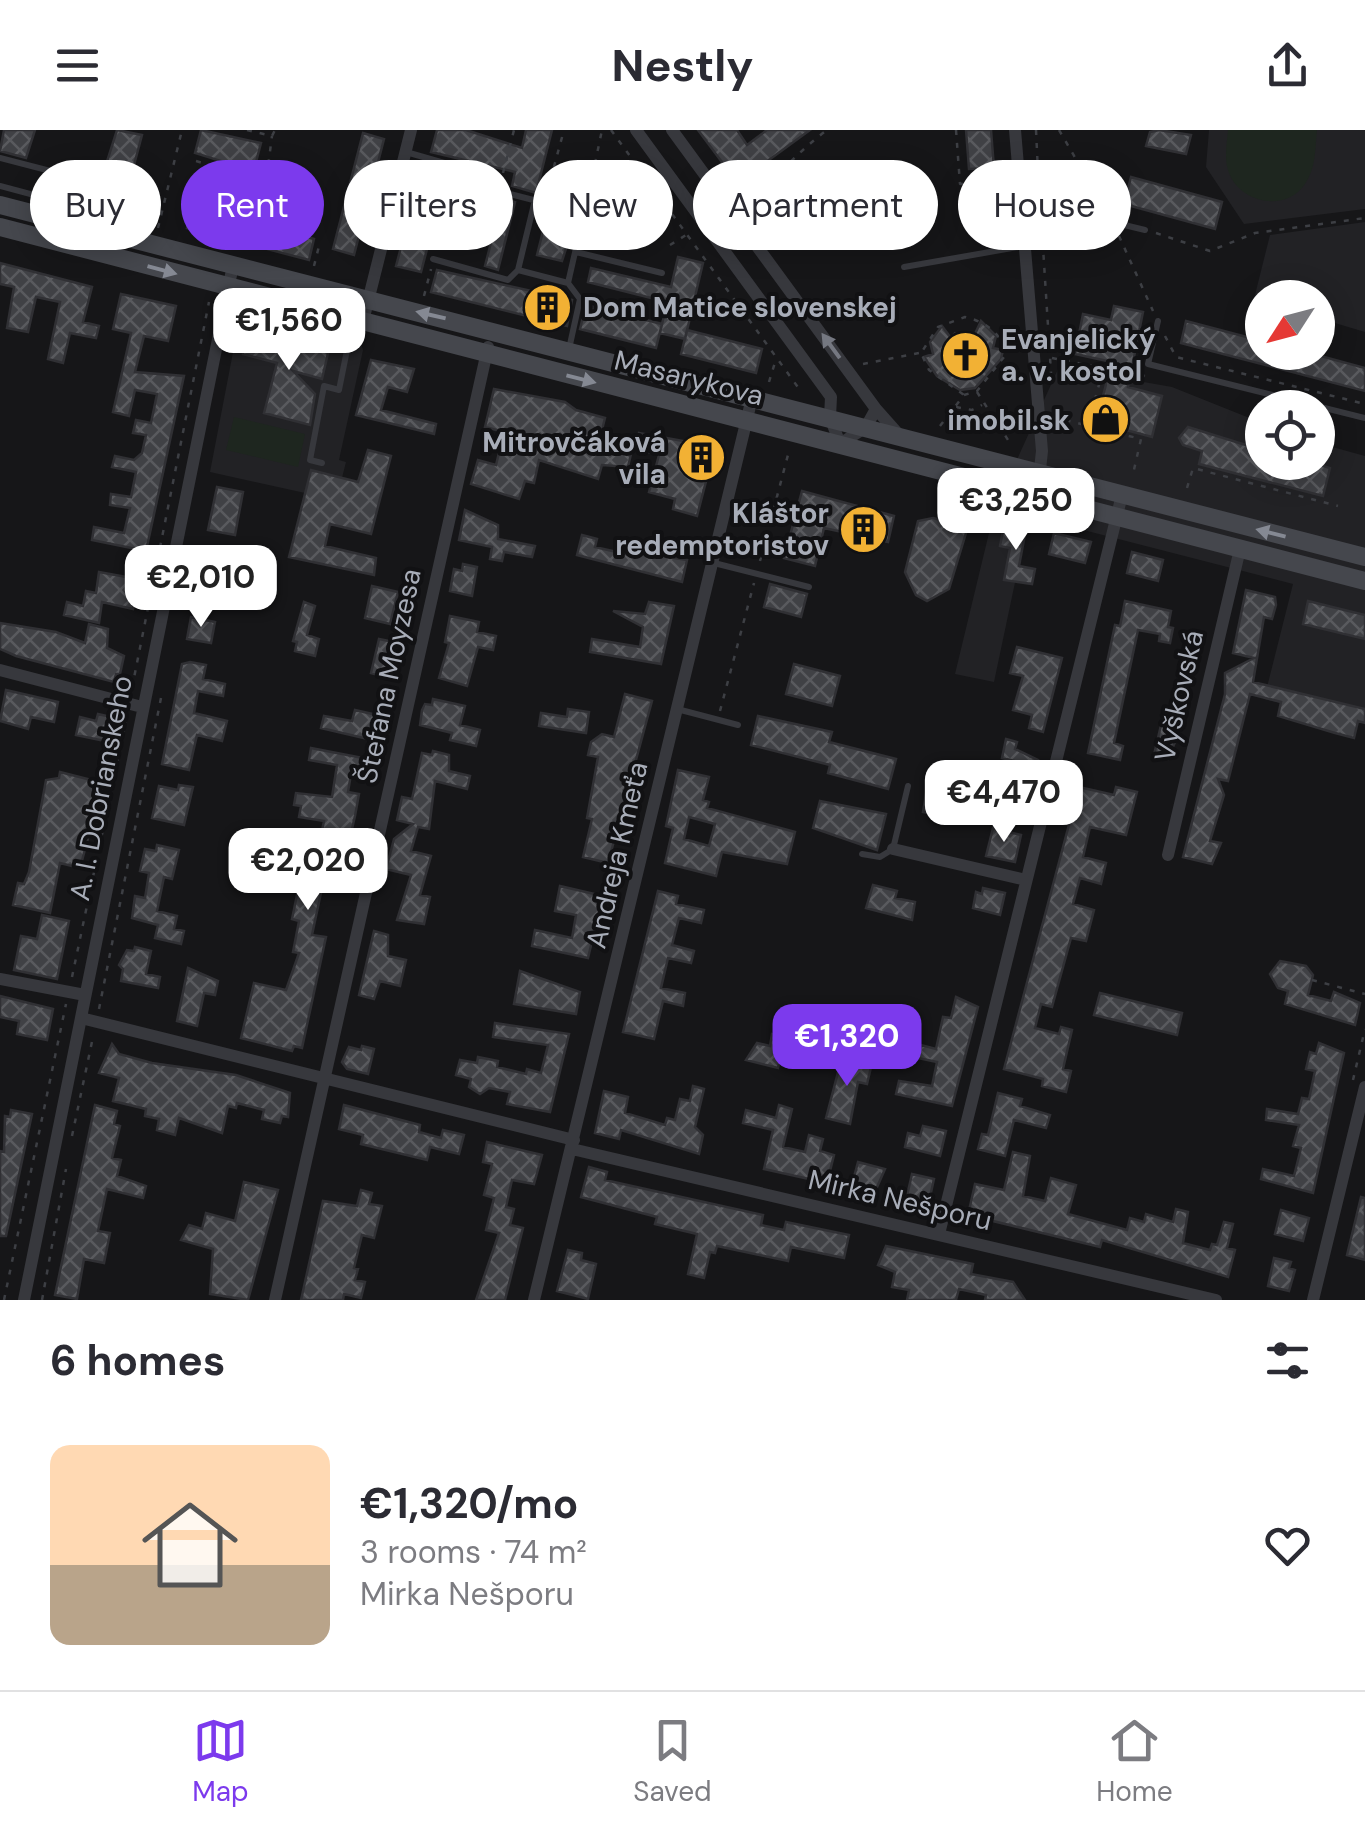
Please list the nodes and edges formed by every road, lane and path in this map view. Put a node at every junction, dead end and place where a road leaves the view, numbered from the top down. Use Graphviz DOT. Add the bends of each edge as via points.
graph roads {
  1 [pos="182,130"];
  2 [pos="247,130"];
  3 [pos="275,130"];
  4 [pos="410,130"];
  5 [pos="514,130"];
  6 [pos="564,130"];
  7 [pos="602,130"];
  8 [pos="611,130"];
  9 [pos="636,130"];
  10 [pos="672,130"];
  11 [pos="827,130"];
  12 [pos="956,130"];
  13 [pos="1015,130"];
  14 [pos="1036,130"];
  15 [pos="1060,130"];
  16 [pos="272,136"];
  17 [pos="406,152"];
  18 [pos="0,158"];
  19 [pos="269,160"];
  20 [pos="435,160"];
  21 [pos="506,160"];
  22 [pos="556,160"];
  23 [pos="595,160"];
  24 [pos="694,160"];
  25 [pos="788,160"];
  26 [pos="958,160"];
  27 [pos="1018,160"];
  28 [pos="1038,160"];
  29 [pos="1077,160"];
  30 [pos="30,166"];
  31 [pos="0,186"];
  32 [pos="30,194"];
  33 [pos="0,205"];
  34 [pos="533,208"];
  35 [pos="161,210"];
  36 [pos="30,211"];
  37 [pos="1365,218"];
  38 [pos="1131,226"];
  39 [pos="0,227"];
  40 [pos="1145,230"];
  41 [pos="687,234"];
  42 [pos="161,239"];
  43 [pos="673,243"];
  44 [pos="318,250"];
  45 [pos="436,250"];
  46 [pos="761,250"];
  47 [pos="1002,250"];
  48 [pos="1025,250"];
  49 [pos="1043,250"];
  50 [pos="1126,250"];
  51 [pos="576,252"];
  52 [pos="434,259"];
  53 [pos="233,266"];
  54 [pos="904,267"];
  55 [pos="313,268"];
  56 [pos="518,270"];
  57 [pos="662,273"];
  58 [pos="568,283"];
  59 [pos="228,286"];
  60 [pos="792,293"];
  61 [pos="424,296"];
  62 [pos="369,301"];
  63 [pos="209,302"];
  64 [pos="769,309"];
  65 [pos="340,315"];
  66 [pos="1158,320"];
  67 [pos="363,321"];
  68 [pos="308,326"];
  69 [pos="492,330"];
  70 [pos="304,343"];
  71 [pos="568,350"];
  72 [pos="921,353"];
  73 [pos="486,355"];
  74 [pos="777,356"];
  75 [pos="1050,358"];
  76 [pos="1148,364"];
  77 [pos="1103,370"];
  78 [pos="866,378"];
  79 [pos="1051,378"];
  80 [pos="769,382"];
  81 [pos="800,390"];
  82 [pos="976,391"];
  83 [pos="964,394"];
  84 [pos="752,398"];
  85 [pos="983,404"];
  86 [pos="1365,404"];
  87 [pos="957,408"];
  88 [pos="876,409"];
  89 [pos="966,410"];
  90 [pos="972,410"];
  91 [pos="830,417"];
  92 [pos="1053,418"];
  93 [pos="1365,418"];
  94 [pos="747,421"];
  95 [pos="866,426"];
  96 [pos="940,426"];
  97 [pos="1088,426"];
  98 [pos="952,429"];
  99 [pos="965,432"];
  100 [pos="900,436"];
  101 [pos="978,436"];
  102 [pos="1010,443"];
  103 [pos="840,444"];
  104 [pos="788,451"];
  105 [pos="322,463"];
  106 [pos="1042,474"];
  107 [pos="1132,474"];
  108 [pos="1187,488"];
  109 [pos="1122,495"];
  110 [pos="1037,498"];
  111 [pos="1338,506"];
  112 [pos="1116,517"];
  113 [pos="1313,544"];
  114 [pos="1240,549"];
  115 [pos="1365,557"];
  116 [pos="713,562"];
  117 [pos="1307,566"];
  118 [pos="756,574"];
  119 [pos="1365,581"];
  120 [pos="809,587"];
  121 [pos="0,670"];
  122 [pos="164,684"];
  123 [pos="135,706"];
  124 [pos="678,710"];
  125 [pos="718,720"];
  126 [pos="738,724"];
  127 [pos="908,786"];
  128 [pos="893,849"];
  129 [pos="862,854"];
  130 [pos="1168,855"];
  131 [pos="1026,880"];
  132 [pos="0,979"];
  133 [pos="1312,980"];
  134 [pos="69,992"];
  135 [pos="1365,994"];
  136 [pos="85,995"];
  137 [pos="81,1018"];
  138 [pos="96,1022"];
  139 [pos="326,1078"];
  140 [pos="1365,1087"];
  141 [pos="71,1142"];
  142 [pos="573,1144"];
  143 [pos="68,1159"];
  144 [pos="939,1234"];
  145 [pos="4,1300"];
  146 [pos="24,1300"];
  147 [pos="42,1300"];
  148 [pos="275,1300"];
  149 [pos="534,1300"];
  150 [pos="1216,1300"];
  151 [pos="1313,1300"];
  1 -- 35 [label="path"];
  2 -- 16 [label="path"];
  3 -- 16 [label="path"];
  4 -- 17 [label="street"];
  5 -- 21 [label="path"];
  6 -- 22 [label="path"];
  7 -- 23 [label="path"];
  8 -- 41 [label="path"];
  9 -- 64 [label="street"];
  10 -- 24 [label="street"];
  11 -- 25 [label="path"];
  12 -- 26 [label="path"];
  13 -- 27 [label="street"];
  14 -- 28 [label="path"];
  15 -- 29 [label="path"];
  16 -- 19 [label="path"];
  17 -- 20 [label="lane"];
  17 -- 62 [label="street"];
  18 -- 30 [label="lane"];
  31 -- 32 [label="lane"];
  33 -- 36 [label="main road, Masarykova"];
  34 -- 56 [label="lane"];
  37 -- 40 [label="path" via="1255,233 1210,251"];
  38 -- 40 [label="lane"];
  39 -- 59 [label="main road, Masarykova, one-way"];
  41 -- 43 [label="path"];
  41 -- 74 [label="path"];
  42 -- 53 [label="main road, Masarykova"];
  44 -- 55 [label="path"];
  45 -- 52 [label="path"];
  46 -- 60 [label="street"];
  47 -- 54 [label="lane"];
  48 -- 106 [label="street"];
  49 -- 75 [label="path"];
  50 -- 66 [label="path"];
  51 -- 57 [label="lane"];
  51 -- 58 [label="lane"];
  52 -- 56 [label="lane" via="508,280"];
  52 -- 61 [label="path"];
  53 -- 59 [label="street, A. I. Dobrianskeho"];
  53 -- 62 [label="main road, Masarykova"];
  56 -- 58 [label="lane"];
  58 -- 71 [label="lane" via="580,299"];
  59 -- 65 [label="main road, Masarykova"];
  59 -- 123 [label="street, A. I. Dobrianskeho"];
  60 -- 64 [label="street"];
  88 -- 60 [label="street, one-way"];
  62 -- 67 [label="street"];
  69 -- 62 [label="main road, Masarykova, one-way"];
  63 -- 123 [label="path"];
  64 -- 91 [label="street" via="830,397"];
  65 -- 67 [label="main road, Masarykova"];
  65 -- 105 [label="lane" via="335,336 348,350 338,390 324,386 310,460"];
  66 -- 76 [label="lane"];
  66 -- 86 [label="path" via="1176,357"];
  67 -- 73 [label="main road, Masarykova"];
  68 -- 70 [label="path"];
  69 -- 71 [label="main road, Masarykova"];
  69 -- 73 [label="street, Štefana Moyzesa"];
  71 -- 84 [label="main road, Masarykova"];
  72 -- 78 [label="path" via="857,365"];
  72 -- 82 [label="path" via="950,319 982,321 1006,350"];
  72 -- 83 [label="path" via="929,370"];
  73 -- 94 [label="main road, Masarykova, one-way"];
  73 -- 139 [label="street, Štefana Moyzesa"];
  74 -- 80 [label="path"];
  74 -- 81 [label="path"];
  75 -- 77 [label="path"];
  75 -- 79 [label="path"];
  76 -- 77 [label="path" via="1144,378"];
  76 -- 93 [label="lane"];
  77 -- 97 [label="path"];
  82 -- 83 [label="path"];
  82 -- 85 [label="path"];
  83 -- 87 [label="path"];
  84 -- 91 [label="main road, Masarykova"];
  84 -- 94 [label="street, Andreja Kmeťa"];
  85 -- 90 [label="path"];
  85 -- 102 [label="path"];
  87 -- 89 [label="path"];
  87 -- 96 [label="path"];
  87 -- 98 [label="path"];
  88 -- 95 [label="street"];
  88 -- 100 [label="street"];
  89 -- 90 [label="path"];
  89 -- 99 [label="path"];
  90 -- 101 [label="path"];
  91 -- 95 [label="main road, Masarykova"];
  91 -- 103 [label="street"];
  92 -- 97 [label="path"];
  94 -- 103 [label="main road, Masarykova"];
  94 -- 116 [label="street, Andreja Kmeťa"];
  95 -- 100 [label="main road, Masarykova"];
  95 -- 103 [label="street"];
  97 -- 107 [label="path" via="1141,439"];
  100 -- 106 [label="main road, Masarykova"];
  103 -- 110 [label="main road, Masarykova"];
  104 -- 118 [label="path"];
  106 -- 109 [label="main road, Masarykova"];
  106 -- 110 [label="street"];
  108 -- 111 [label="path" via="1193,468"];
  109 -- 112 [label="street"];
  113 -- 109 [label="main road, Masarykova, one-way"];
  110 -- 112 [label="main road, Masarykova"];
  112 -- 114 [label="main road, Masarykova"];
  112 -- 131 [label="street"];
  113 -- 115 [label="main road, Masarykova"];
  113 -- 117 [label="street"];
  114 -- 117 [label="main road, Masarykova"];
  114 -- 130 [label="street, Vyškovská"];
  116 -- 118 [label="lane"];
  116 -- 124 [label="street, Andreja Kmeťa"];
  117 -- 119 [label="main road, Masarykova"];
  118 -- 120 [label="lane"];
  118 -- 125 [label="path"];
  121 -- 123 [label="street"];
  122 -- 138 [label="path"];
  123 -- 134 [label="path"];
  123 -- 136 [label="street, A. I. Dobrianskeho"];
  124 -- 125 [label="lane"];
  124 -- 142 [label="street, Andreja Kmeťa"];
  125 -- 126 [label="lane"];
  127 -- 128 [label="lane"];
  128 -- 129 [label="lane"];
  128 -- 131 [label="street"];
  131 -- 144 [label="street"];
  132 -- 134 [label="street"];
  133 -- 135 [label="path"];
  134 -- 136 [label="street"];
  134 -- 145 [label="path"];
  136 -- 137 [label="street, A. I. Dobrianskeho"];
  137 -- 138 [label="street, Mirka Nešporu"];
  137 -- 146 [label="street, A. I. Dobrianskeho"];
  138 -- 139 [label="street, Mirka Nešporu"];
  138 -- 141 [label="path"];
  139 -- 142 [label="street, Mirka Nešporu"];
  139 -- 148 [label="street, Štefana Moyzesa"];
  140 -- 151 [label="street"];
  142 -- 144 [label="street, Mirka Nešporu"];
  142 -- 149 [label="street, Andreja Kmeťa"];
  143 -- 147 [label="path"];
  144 -- 150 [label="street, Mirka Nešporu"];
}
